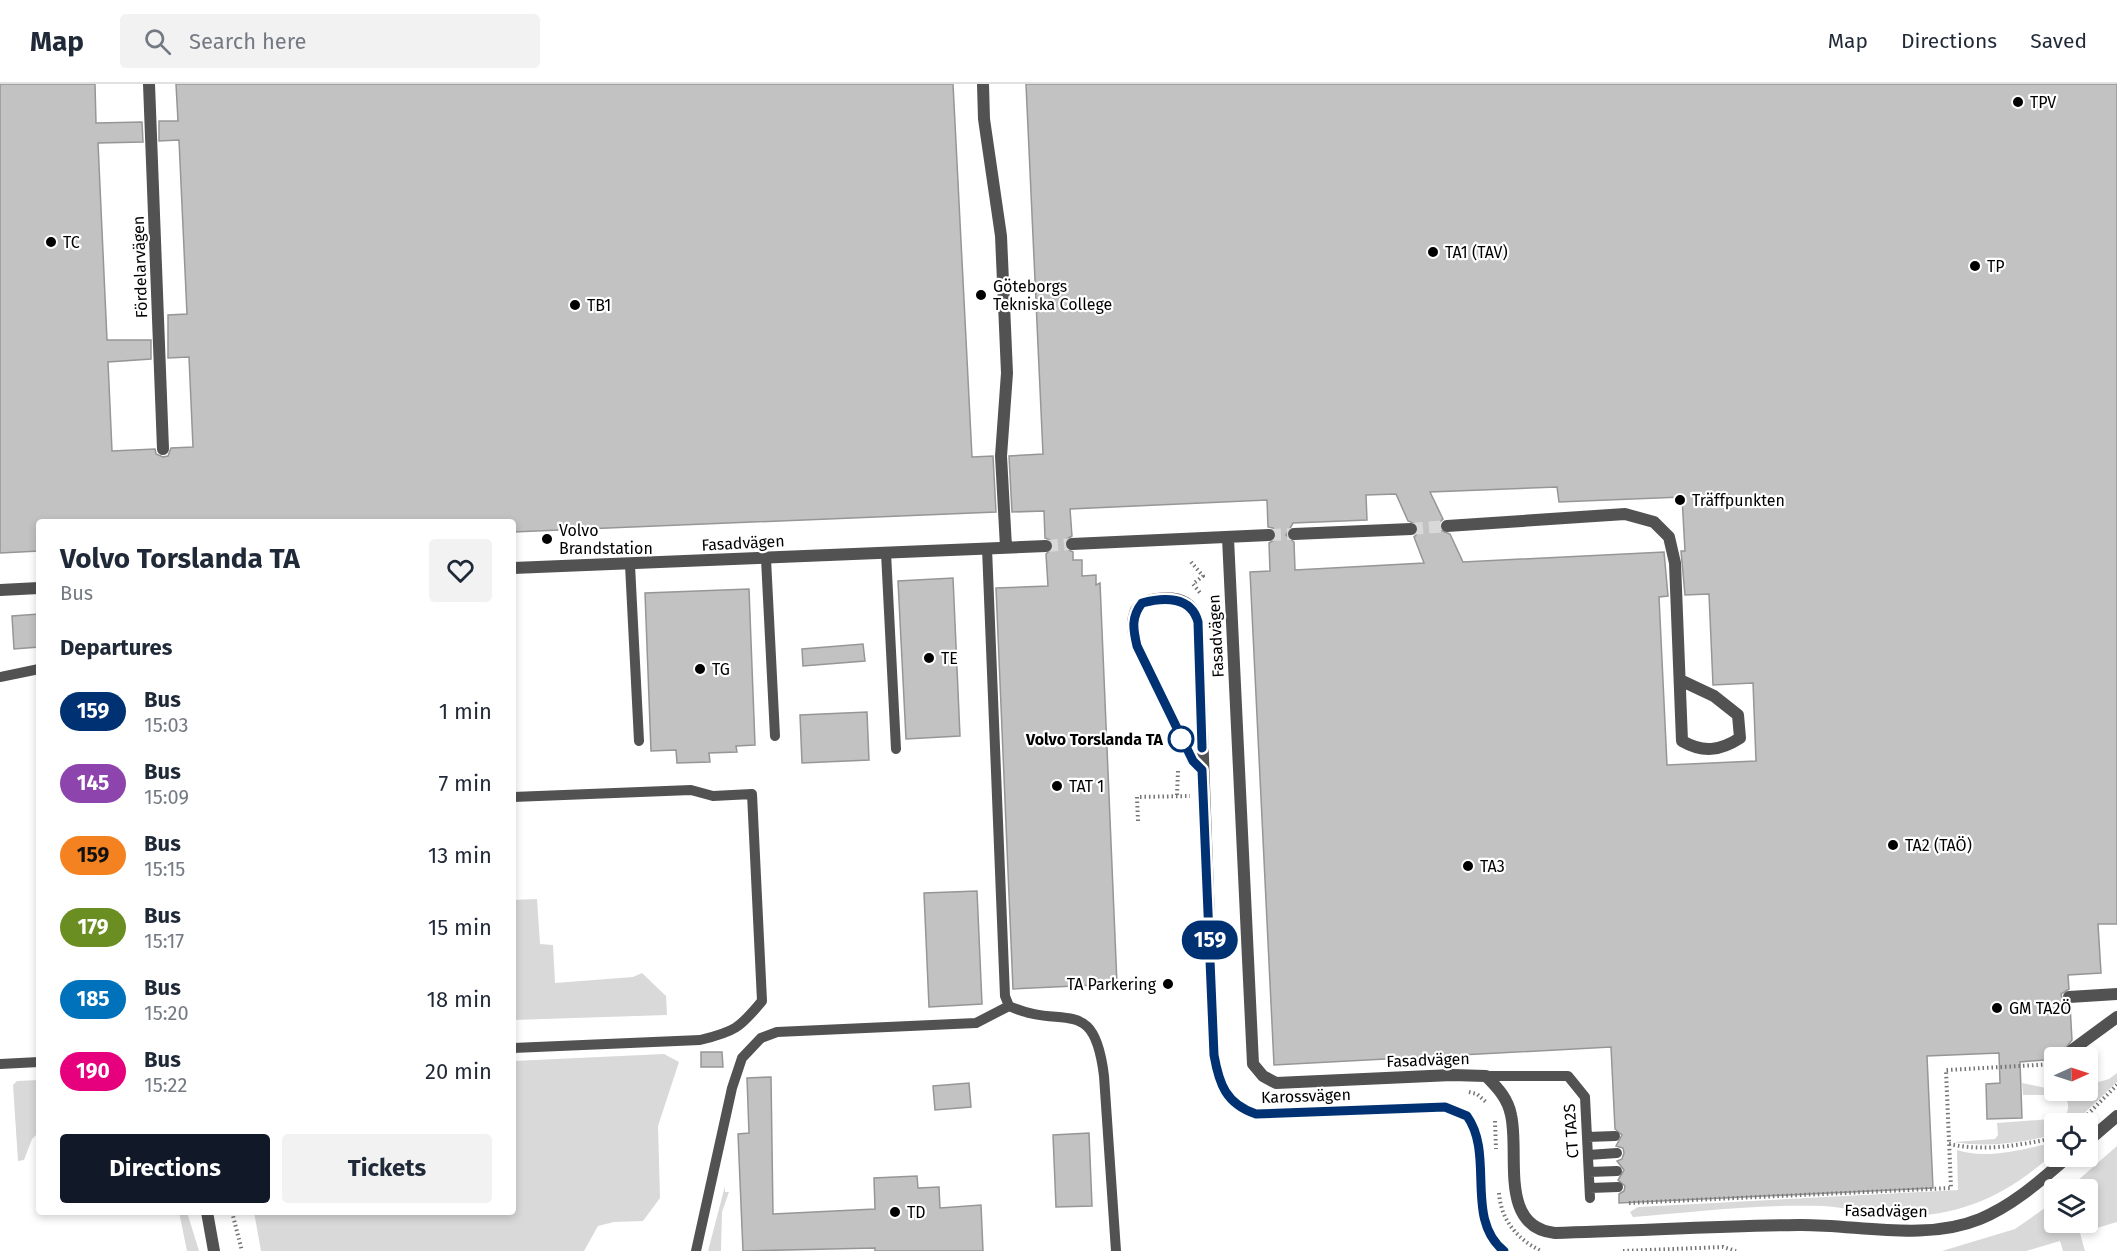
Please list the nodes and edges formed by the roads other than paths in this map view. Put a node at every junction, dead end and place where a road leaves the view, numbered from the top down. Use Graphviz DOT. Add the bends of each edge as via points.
graph roads {
  1 [pos="149,84"];
  2 [pos="983,84"];
  3 [pos="163,449"];
  4 [pos="1447,526"];
  5 [pos="1411,529"];
  6 [pos="1294,534"];
  7 [pos="1269,535"];
  8 [pos="1228,538"];
  9 [pos="1072,544"];
  10 [pos="1046,546"];
  11 [pos="987,548"];
  12 [pos="1006,548"];
  13 [pos="886,553"];
  14 [pos="766,559"];
  15 [pos="630,565"];
  16 [pos="516,568"];
  17 [pos="36,588"];
  18 [pos="0,590"];
  19 [pos="36,670"];
  20 [pos="0,677"];
  21 [pos="1680,680"];
  22 [pos="775,736"];
  23 [pos="639,741"];
  24 [pos="896,749"];
  25 [pos="1202,770"];
  26 [pos="516,797"];
  27 [pos="2117,994"];
  28 [pos="2069,997"];
  29 [pos="1009,1006"];
  30 [pos="2117,1017"];
  31 [pos="2077,1047"];
  32 [pos="516,1048"];
  33 [pos="36,1062"];
  34 [pos="0,1064"];
  35 [pos="1486,1076"];
  36 [pos="2117,1116"];
  37 [pos="2098,1132"];
  38 [pos="1615,1136"];
  39 [pos="1587,1137"];
  40 [pos="1617,1153"];
  41 [pos="1588,1155"];
  42 [pos="2056,1167"];
  43 [pos="1617,1171"];
  44 [pos="1589,1172"];
  45 [pos="1618,1187"];
  46 [pos="208,1215"];
  47 [pos="214,1251"];
  48 [pos="696,1251"];
  49 [pos="1116,1251"];
  50 [pos="1504,1251"];
  1 -- 3 [label="street, Fördelarvägen"];
  2 -- 12 [label="street" via="1001,248 1007,373 1001,456"];
  4 -- 21 [label="street" via="1625,514 1654,522 1669,537 1675,563"];
  5 -- 6 [label="street"];
  7 -- 8 [label="street"];
  8 -- 9 [label="street"];
  8 -- 35 [label="street, Fasadvägen" via="1253,1064 1276,1083"];
  10 -- 12 [label="street, Fasadvägen"];
  11 -- 12 [label="street, Fasadvägen"];
  11 -- 13 [label="street, Fasadvägen"];
  11 -- 29 [label="lane" via="1005,989"];
  13 -- 14 [label="street, Fasadvägen"];
  13 -- 24 [label="lane"];
  14 -- 15 [label="street, Fasadvägen"];
  14 -- 22 [label="lane"];
  15 -- 16 [label="street, Fasadvägen"];
  15 -- 23 [label="lane"];
  17 -- 18 [label="street"];
  19 -- 20 [label="lane"];
  21 -- 21 [label="street" via="1714,696 1738,715 1740,738 1724,748 1697,750 1682,741"];
  25 -- 25 [label="street, Karossvägen" via="1195,612 1185,602 1142,603 1135,612 1133,628 1137,646 1193,761"];
  25 -- 50 [label="street, Karossvägen" via="1214,1055 1223,1091 1242,1110 1256,1114 1445,1107 1467,1116 1478,1136 1485,1222"];
  26 -- 32 [label="lane" via="691,790 713,796 752,794 762,1001 730,1033 700,1040"];
  27 -- 28 [label="street"];
  29 -- 48 [label="lane" via="976,1023 777,1032 761,1038 742,1058 732,1088"];
  29 -- 49 [label="lane" via="1075,1019 1087,1024 1095,1034 1104,1076"];
  30 -- 31 [label="street"];
  33 -- 34 [label="lane"];
  35 -- 39 [label="lane, CT TA2S" via="1568,1076 1585,1097"];
  35 -- 42 [label="street, Fasadvägen" via="1501,1090 1511,1116 1516,1198 1522,1214 1543,1232 1799,1225 1937,1228 1978,1220 2017,1200"];
  36 -- 37 [label="street"];
  38 -- 39 [label="lane"];
  39 -- 41 [label="lane, CT TA2S"];
  40 -- 41 [label="lane"];
  41 -- 44 [label="lane, CT TA2S"];
  43 -- 44 [label="lane"];
  44 -- 45 [label="lane, CT TA2S" via="1590,1193"];
  46 -- 47 [label="street"];
}
